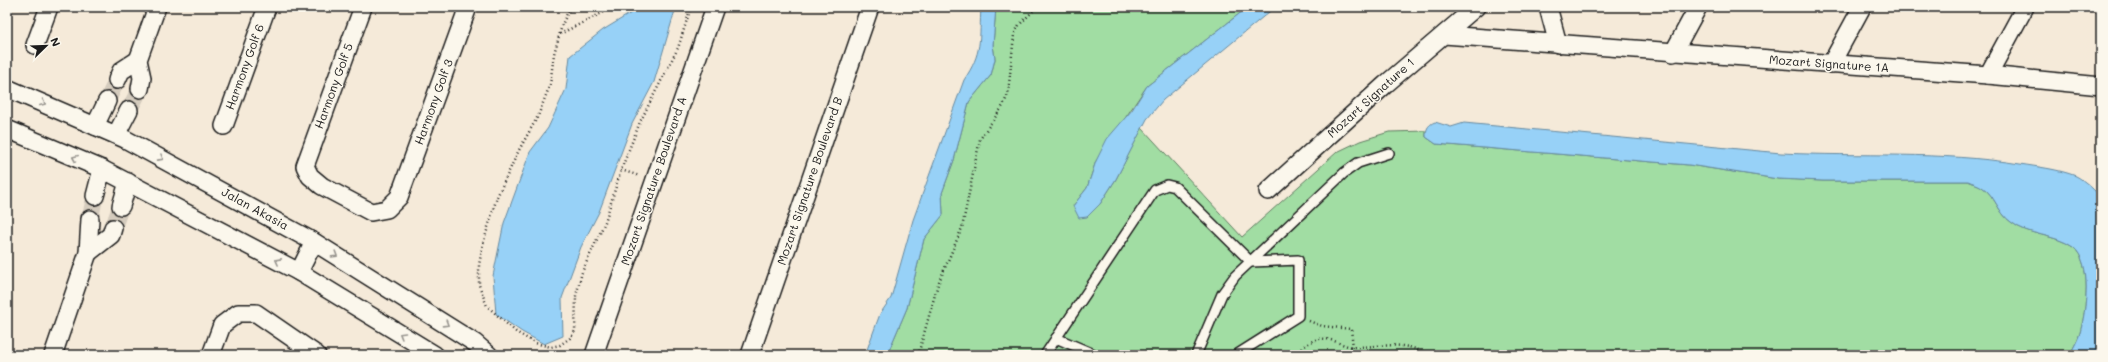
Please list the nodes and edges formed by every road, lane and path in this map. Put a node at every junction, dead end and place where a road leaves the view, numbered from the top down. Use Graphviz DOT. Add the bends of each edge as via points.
graph roads {
  1 [pos="49,7"];
  2 [pos="157,7"];
  3 [pos="267,7"];
  4 [pos="363,7"];
  5 [pos="468,7"];
  6 [pos="570,7"];
  7 [pos="614,7"];
  8 [pos="691,7"];
  9 [pos="715,7"];
  10 [pos="870,7"];
  11 [pos="1037,7"];
  12 [pos="1476,7"];
  13 [pos="1548,7"];
  14 [pos="1698,7"];
  15 [pos="1862,7"];
  16 [pos="2025,7"];
  17 [pos="560,34"];
  18 [pos="1444,35"];
  19 [pos="1558,44"];
  20 [pos="35,45"];
  21 [pos="1673,53"];
  22 [pos="138,60"];
  23 [pos="1831,64"];
  24 [pos="1988,75"];
  25 [pos="117,80"];
  26 [pos="2101,86"];
  27 [pos="7,88"];
  28 [pos="140,89"];
  29 [pos="107,101"];
  30 [pos="129,110"];
  31 [pos="95,126"];
  32 [pos="224,126"];
  33 [pos="7,129"];
  34 [pos="116,135"];
  35 [pos="1389,153"];
  36 [pos="102,169"];
  37 [pos="128,182"];
  38 [pos="1268,190"];
  39 [pos="95,196"];
  40 [pos="399,197"];
  41 [pos="121,206"];
  42 [pos="90,219"];
  43 [pos="112,228"];
  44 [pos="314,242"];
  45 [pos="88,253"];
  46 [pos="1251,262"];
  47 [pos="299,272"];
  48 [pos="1298,316"];
  49 [pos="1056,338"];
  50 [pos="1353,347"];
  51 [pos="53,355"];
  52 [pos="211,355"];
  53 [pos="317,355"];
  54 [pos="436,355"];
  55 [pos="489,355"];
  56 [pos="594,355"];
  57 [pos="750,355"];
  58 [pos="918,355"];
  59 [pos="1045,355"];
  60 [pos="1096,355"];
  61 [pos="1196,355"];
  62 [pos="1236,355"];
  63 [pos="1297,355"];
  64 [pos="1428,355"];
  1 -- 20 [label="street"];
  2 -- 22 [label="street"];
  3 -- 32 [label="street, Harmony Golf 6"];
  4 -- 40 [label="street, Harmony Golf 5" via="305,166 310,176 322,186 371,212 387,209"];
  5 -- 40 [label="street, Harmony Golf 3"];
  6 -- 17 [label="path"];
  7 -- 17 [label="path"];
  8 -- 17 [label="path" via="678,48 640,122 621,170 605,222 582,272 576,296 575,331 560,345 551,347 535,343 506,325 487,306 480,291 479,279 482,244 497,197 538,116 550,85 554,54"];
  9 -- 56 [label="street, Mozart Signature Boulevard A"];
  10 -- 57 [label="street, Mozart Signature Boulevard B"];
  11 -- 58 [label="path" via="1019,25 1014,35 1008,94 1003,106 980,139 962,228 938,284"];
  12 -- 18 [label="street, Mozart Signature 1"];
  13 -- 19 [label="street"];
  14 -- 21 [label="street"];
  15 -- 23 [label="street"];
  16 -- 24 [label="street"];
  18 -- 19 [label="street, Mozart Signature 1A"];
  18 -- 38 [label="street, Mozart Signature 1"];
  19 -- 21 [label="street, Mozart Signature 1A"];
  21 -- 23 [label="street, Mozart Signature 1A"];
  22 -- 25 [label="street" via="121,71"];
  22 -- 28 [label="street" via="142,78"];
  23 -- 24 [label="street, Mozart Signature 1A"];
  24 -- 26 [label="street, Mozart Signature 1A"];
  27 -- 31 [label="street, Jalan Akasia, one-way"];
  29 -- 31 [label="street"];
  30 -- 34 [label="street"];
  31 -- 34 [label="street, Jalan Akasia"];
  36 -- 33 [label="street, one-way"];
  34 -- 44 [label="street, Jalan Akasia, one-way"];
  35 -- 46 [label="lane" via="1358,163 1344,173"];
  36 -- 37 [label="street"];
  36 -- 39 [label="street"];
  37 -- 41 [label="street"];
  47 -- 37 [label="street, one-way"];
  42 -- 45 [label="street"];
  43 -- 45 [label="street" via="111,235"];
  44 -- 47 [label="street"];
  44 -- 55 [label="street, Jalan Akasia, one-way" via="475,342"];
  45 -- 51 [label="street"];
  46 -- 48 [label="lane" via="1298,260"];
  46 -- 49 [label="lane" via="1175,187 1167,185 1155,190"];
  46 -- 61 [label="lane" via="1222,294"];
  54 -- 47 [label="street, one-way"];
  48 -- 50 [label="path" via="1322,326 1351,329"];
  48 -- 62 [label="lane"];
  49 -- 59 [label="lane"];
  49 -- 60 [label="lane"];
  50 -- 63 [label="path" via="1334,340 1319,339 1307,343"];
  50 -- 64 [label="path" via="1390,344 1407,346"];
  52 -- 53 [label="street" via="222,325 238,313 256,313"];
}
